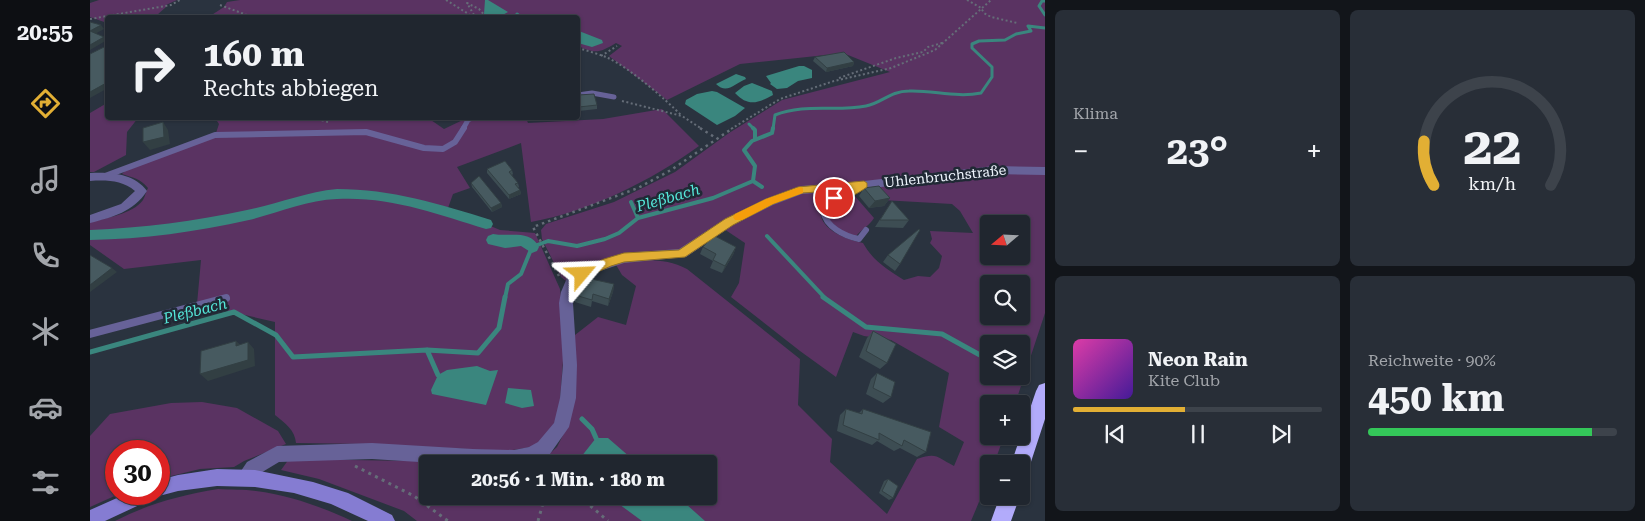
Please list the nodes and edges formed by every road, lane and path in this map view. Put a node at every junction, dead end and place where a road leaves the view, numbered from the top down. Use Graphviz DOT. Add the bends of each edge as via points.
graph roads {
  1 [pos="180,0"];
  2 [pos="446,0"];
  3 [pos="968,0"];
  4 [pos="991,0"];
  5 [pos="220,5"];
  6 [pos="981,8"];
  7 [pos="112,15"];
  8 [pos="248,15"];
  9 [pos="473,15"];
  10 [pos="474,15"];
  11 [pos="484,15"];
  12 [pos="105,16"];
  13 [pos="90,19"];
  14 [pos="1017,22"];
  15 [pos="943,42"];
  16 [pos="617,46"];
  17 [pos="580,49"];
  18 [pos="601,56"];
  19 [pos="834,81"];
  20 [pos="580,94"];
  21 [pos="614,97"];
  22 [pos="620,100"];
  23 [pos="682,116"];
  24 [pos="468,120"];
  25 [pos="716,138"];
  26 [pos="1045,171"];
  27 [pos="90,176"];
  28 [pos="105,176"];
  29 [pos="864,185"];
  30 [pos="90,219"];
  31 [pos="866,230"];
  32 [pos="568,292"];
  33 [pos="226,298"];
  34 [pos="90,334"];
  35 [pos="1045,390"];
  36 [pos="335,453"];
  37 [pos="1024,455"];
  38 [pos="244,477"];
  39 [pos="170,485"];
  40 [pos="120,505"];
  41 [pos="542,505"];
  42 [pos="589,505"];
  43 [pos="1007,505"];
  44 [pos="90,519"];
  45 [pos="386,521"];
  46 [pos="448,521"];
  47 [pos="538,521"];
  48 [pos="608,521"];
  49 [pos="1001,521"];
  1 -- 7 [label="path"];
  2 -- 9 [label="path"];
  3 -- 6 [label="path"];
  4 -- 6 [label="path"];
  5 -- 8 [label="path"];
  6 -- 14 [label="path" via="991,17"];
  6 -- 15 [label="path"];
  10 -- 11 [label="path" via="467,3"];
  12 -- 13 [label="path"];
  15 -- 19 [label="path" via="923,52 896,58"];
  15 -- 19 [label="path" via="936,50 891,68"];
  16 -- 18 [label="path"];
  17 -- 18 [label="path"];
  18 -- 23 [label="path" via="619,65"];
  19 -- 25 [label="path" via="780,99"];
  20 -- 21 [label="lane"];
  22 -- 23 [label="path"];
  23 -- 25 [label="path"];
  24 -- 28 [label="lane" via="455,142 442,149 424,148 366,132 215,135"];
  25 -- 32 [label="path" via="671,170 638,188 533,227"];
  26 -- 29 [label="street, Uhlenbruchstraße" via="994,170"];
  27 -- 28 [label="street"];
  28 -- 30 [label="street" via="135,184 141,191 135,201 121,210"];
  29 -- 31 [label="lane" via="834,198 825,205 823,212 826,221 840,233 859,239"];
  29 -- 32 [label="street, Uhlenbruchstraße" via="809,189 784,195 729,222 682,254 608,262 582,274 572,282"];
  32 -- 36 [label="street" via="568,398 561,427 544,448 531,456 514,458 372,451"];
  33 -- 34 [label="lane"];
  35 -- 37 [label="highway"];
  36 -- 38 [label="street" via="277,454"];
  36 -- 46 [label="path" via="365,473 411,493"];
  38 -- 39 [label="main road" via="216,477"];
  38 -- 45 [label="main road" via="287,483 340,499"];
  40 -- 44 [label="main road"];
  41 -- 47 [label="path"];
  42 -- 48 [label="path"];
  43 -- 49 [label="highway"];
}
